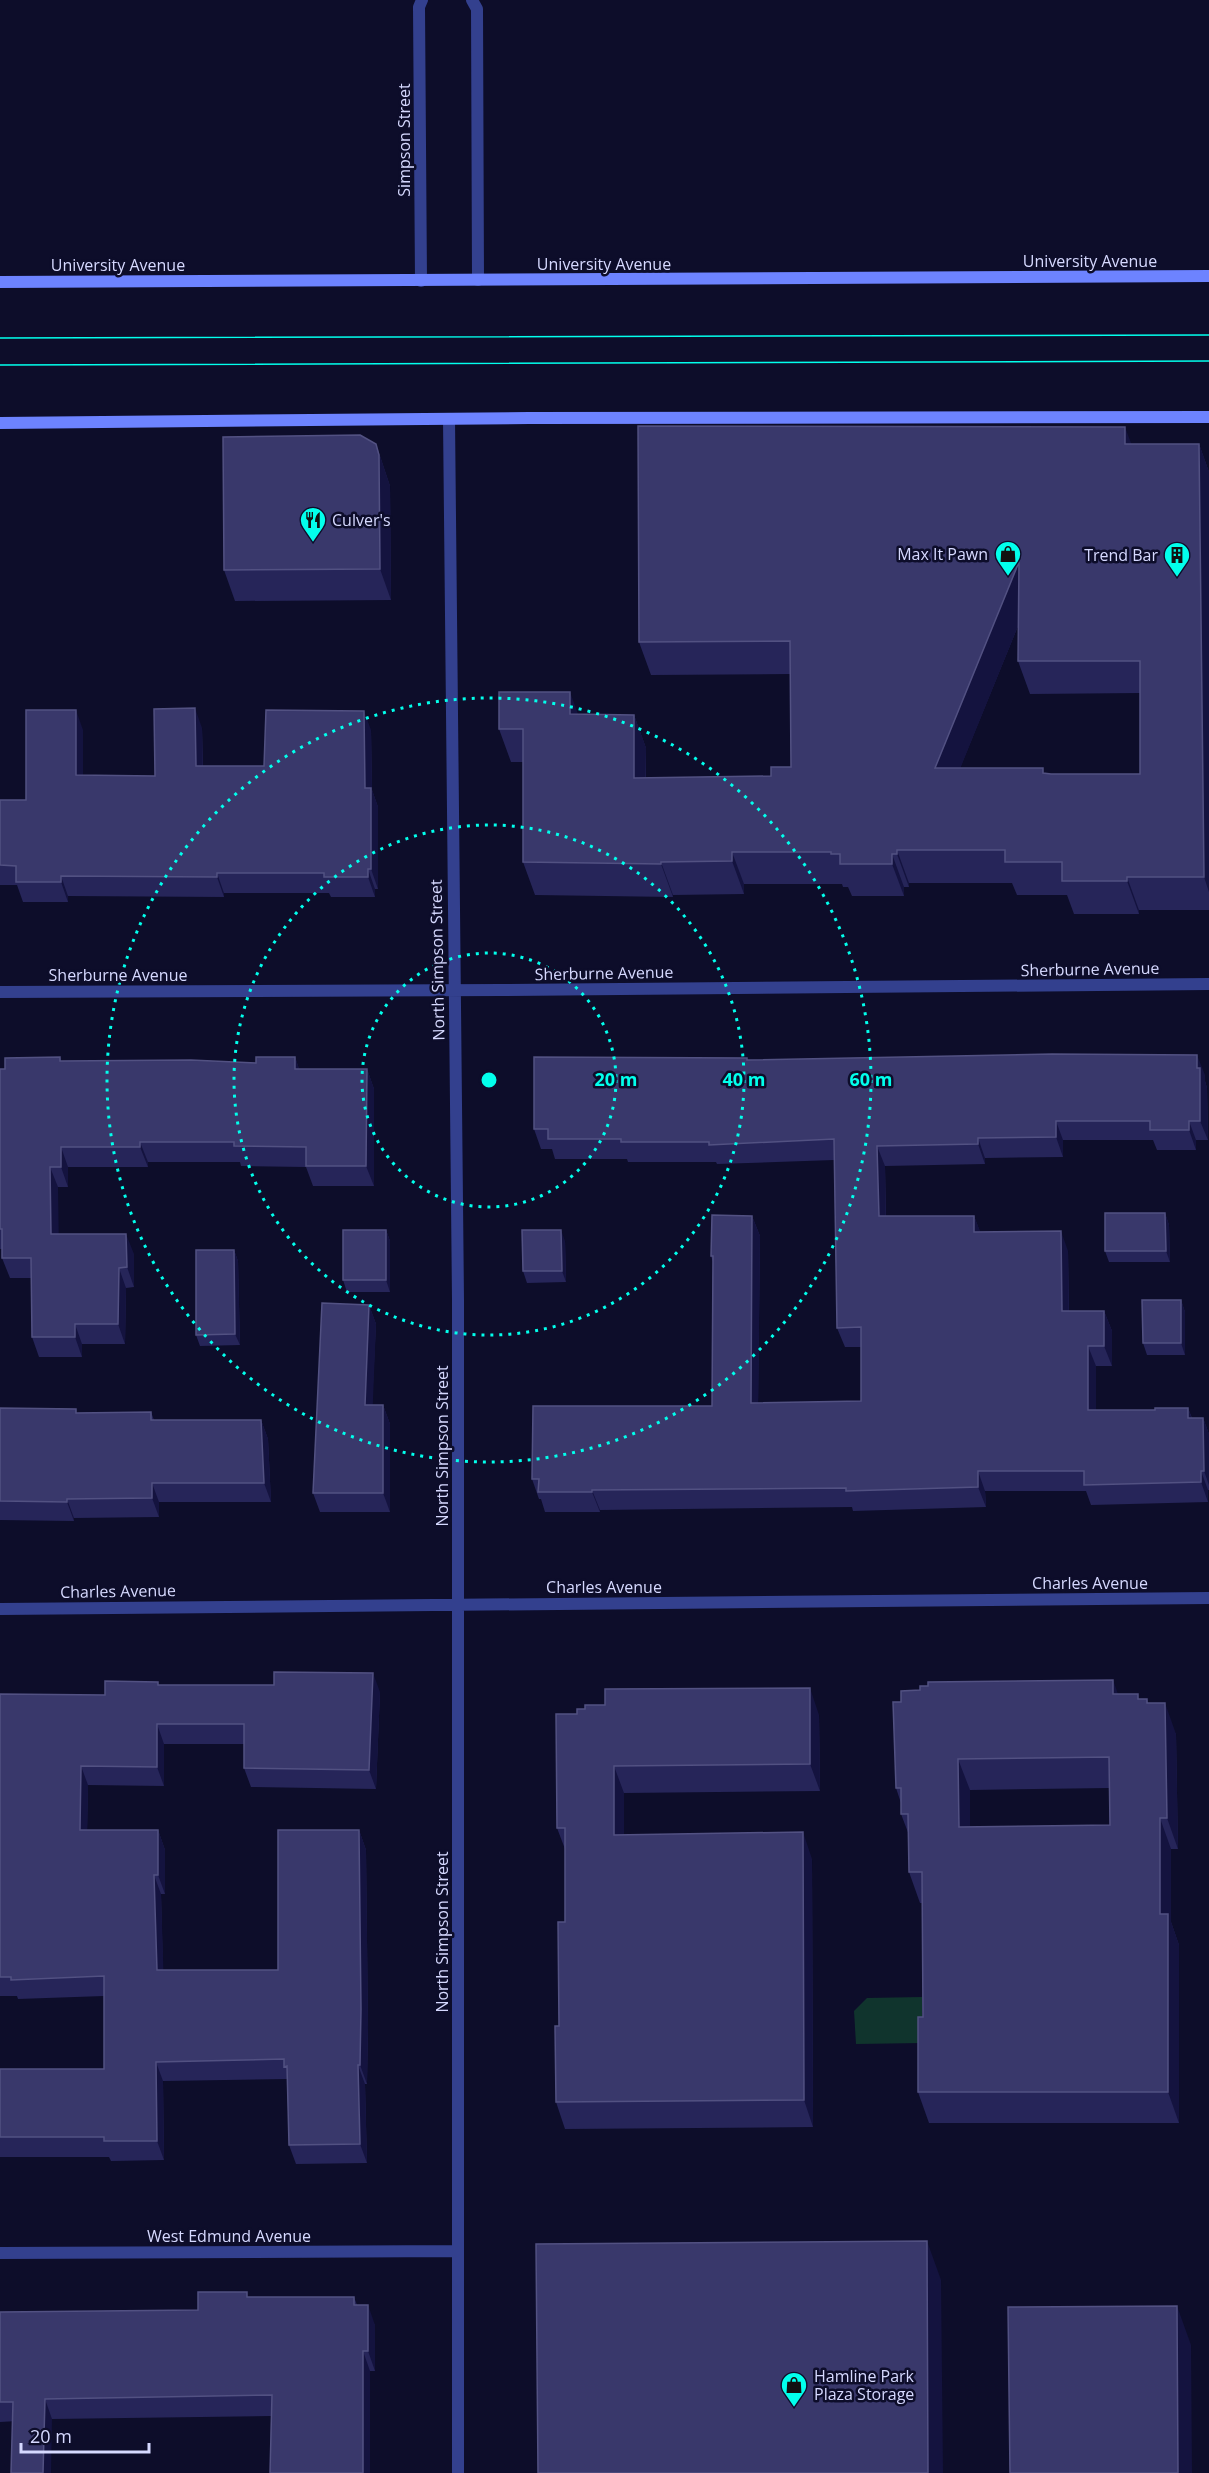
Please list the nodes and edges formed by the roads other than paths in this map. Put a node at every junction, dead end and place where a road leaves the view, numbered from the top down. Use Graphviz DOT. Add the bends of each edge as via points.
graph roads {
  1 [pos="422,0"];
  2 [pos="472,0"];
  3 [pos="1209,276"];
  4 [pos="421,280"];
  5 [pos="477,280"];
  6 [pos="0,282"];
  7 [pos="1209,417"];
  8 [pos="449,419"];
  9 [pos="0,423"];
  10 [pos="1209,984"];
  11 [pos="454,990"];
  12 [pos="0,992"];
  13 [pos="1209,1598"];
  14 [pos="458,1605"];
  15 [pos="0,1609"];
  16 [pos="458,2251"];
  17 [pos="0,2253"];
  18 [pos="458,2473"];
  1 -- 4 [label="street, Simpson Street"];
  2 -- 5 [label="street" via="477,9"];
  3 -- 5 [label="main road, University Avenue"];
  4 -- 5 [label="main road, University Avenue"];
  4 -- 6 [label="main road, University Avenue"];
  7 -- 8 [label="main road"];
  8 -- 9 [label="main road"];
  8 -- 11 [label="street, North Simpson Street"];
  10 -- 11 [label="street, Sherburne Avenue"];
  11 -- 12 [label="street, Sherburne Avenue"];
  11 -- 14 [label="street, North Simpson Street"];
  13 -- 14 [label="street, Charles Avenue"];
  14 -- 15 [label="street, Charles Avenue"];
  14 -- 16 [label="street, North Simpson Street"];
  16 -- 17 [label="street, West Edmund Avenue"];
  16 -- 18 [label="street, North Simpson Street"];
}
